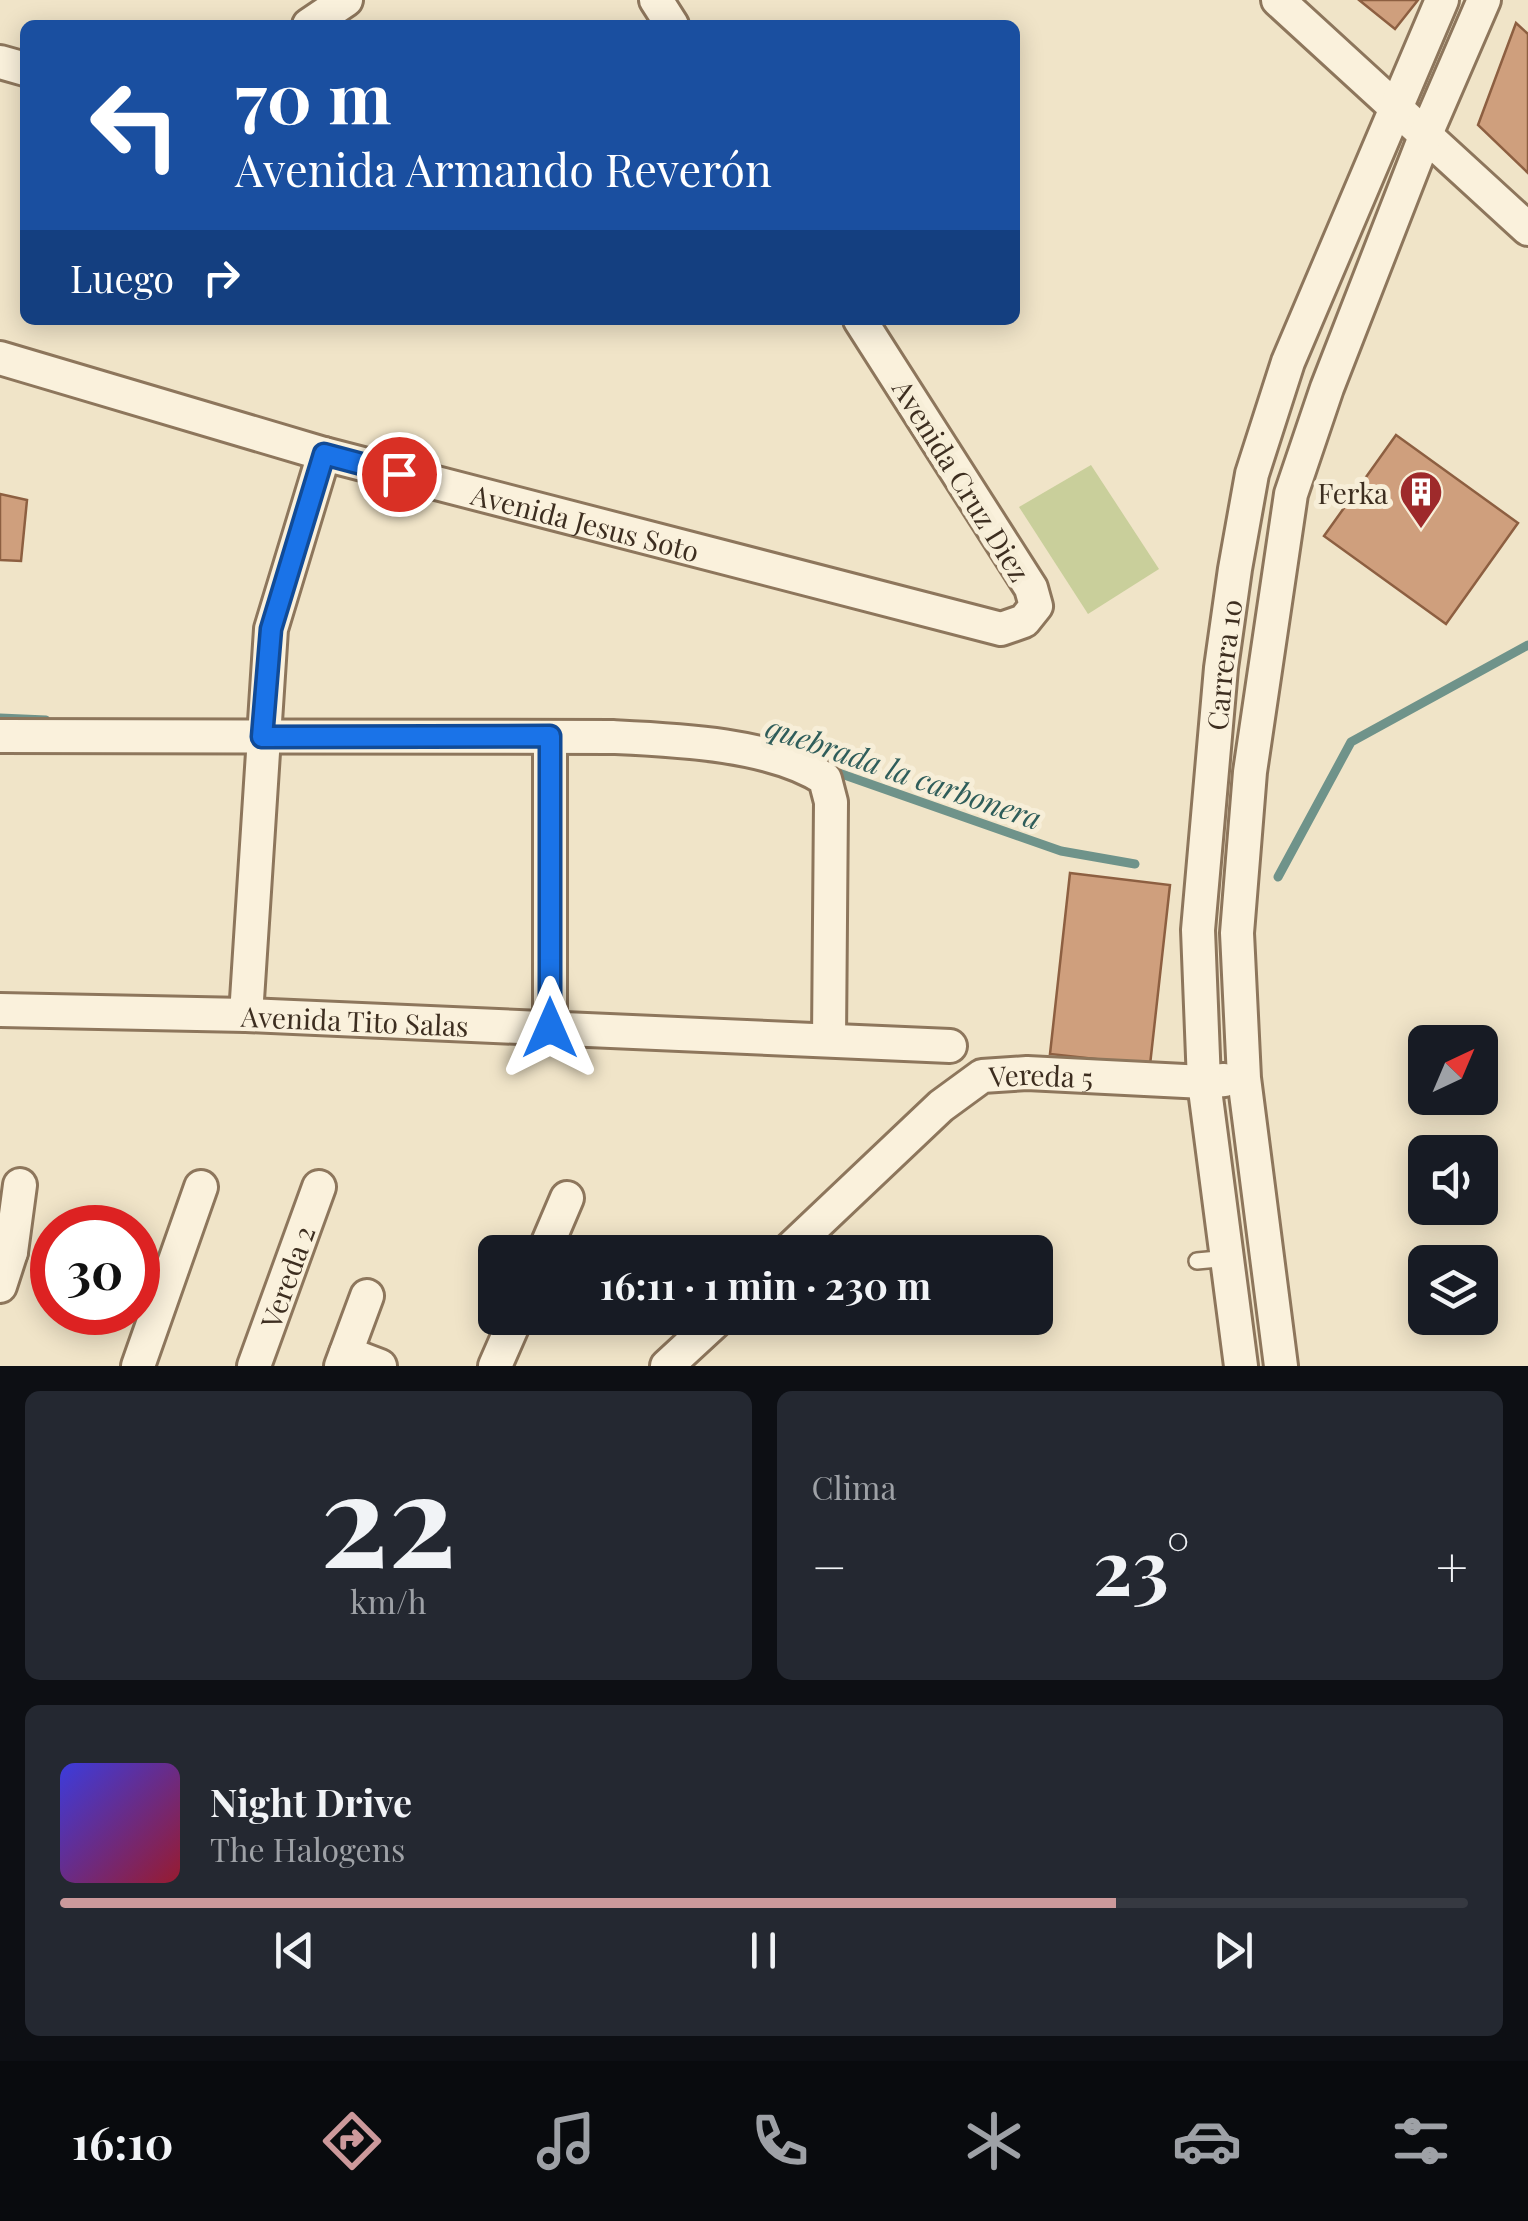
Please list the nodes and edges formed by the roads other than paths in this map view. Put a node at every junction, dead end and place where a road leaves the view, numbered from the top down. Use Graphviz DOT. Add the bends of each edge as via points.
graph roads {
  1 [pos="346,0"];
  2 [pos="1278,0"];
  3 [pos="1442,0"];
  4 [pos="1484,0"];
  5 [pos="316,20"];
  6 [pos="1395,106"];
  7 [pos="1426,134"];
  8 [pos="1528,229"];
  9 [pos="863,325"];
  10 [pos="0,358"];
  11 [pos="324,454"];
  12 [pos="1001,629"];
  13 [pos="0,736"];
  14 [pos="550,736"];
  15 [pos="262,737"];
  16 [pos="0,1010"];
  17 [pos="246,1015"];
  18 [pos="550,1028"];
  19 [pos="829,1039"];
  20 [pos="950,1046"];
  21 [pos="1244,1078"];
  22 [pos="1204,1082"];
  23 [pos="20,1185"];
  24 [pos="319,1186"];
  25 [pos="201,1187"];
  26 [pos="567,1198"];
  27 [pos="551,1235"];
  28 [pos="806,1235"];
  29 [pos="6,1252"];
  30 [pos="0,1286"];
  31 [pos="367,1296"];
  32 [pos="509,1335"];
  33 [pos="700,1335"];
  34 [pos="343,1360"];
  35 [pos="138,1366"];
  36 [pos="254,1366"];
  37 [pos="380,1366"];
  38 [pos="495,1366"];
  39 [pos="666,1366"];
  40 [pos="1241,1366"];
  41 [pos="1281,1366"];
  1 -- 5 [label="street"];
  2 -- 6 [label="street"];
  3 -- 6 [label="street, Carrera 10"];
  4 -- 7 [label="street, Carrera 10"];
  6 -- 7 [label="street"];
  6 -- 22 [label="street, Carrera 10" via="1288,362 1252,474 1221,668 1198,930"];
  7 -- 8 [label="street"];
  7 -- 21 [label="street, Carrera 10" via="1291,494 1250,772 1237,934"];
  9 -- 12 [label="street, Avenida Cruz Diez" via="1030,588 1036,606 1024,622"];
  10 -- 11 [label="street, Avenida Jesus Soto"];
  11 -- 12 [label="street, Avenida Jesus Soto"];
  11 -- 15 [label="street" via="271,629"];
  13 -- 15 [label="street"];
  14 -- 15 [label="street"];
  14 -- 18 [label="street"];
  14 -- 19 [label="street" via="701,741 807,767 826,779"];
  15 -- 17 [label="street"];
  16 -- 17 [label="street, Avenida Tito Salas"];
  17 -- 18 [label="street, Avenida Tito Salas"];
  18 -- 19 [label="street, Avenida Tito Salas"];
  19 -- 20 [label="street, Avenida Tito Salas"];
  21 -- 22 [label="street, Vereda 5"];
  21 -- 41 [label="street, Carrera 10"];
  22 -- 28 [label="street, Vereda 5" via="982,1076 941,1106"];
  22 -- 40 [label="street, Carrera 10" via="1213,1259"];
  23 -- 29 [label="street"];
  24 -- 36 [label="street, Vereda 2"];
  25 -- 35 [label="street"];
  26 -- 27 [label="street"];
  29 -- 30 [label="street"];
  31 -- 34 [label="street"];
  32 -- 38 [label="street"];
  33 -- 39 [label="street"];
  34 -- 37 [label="street"];
}
